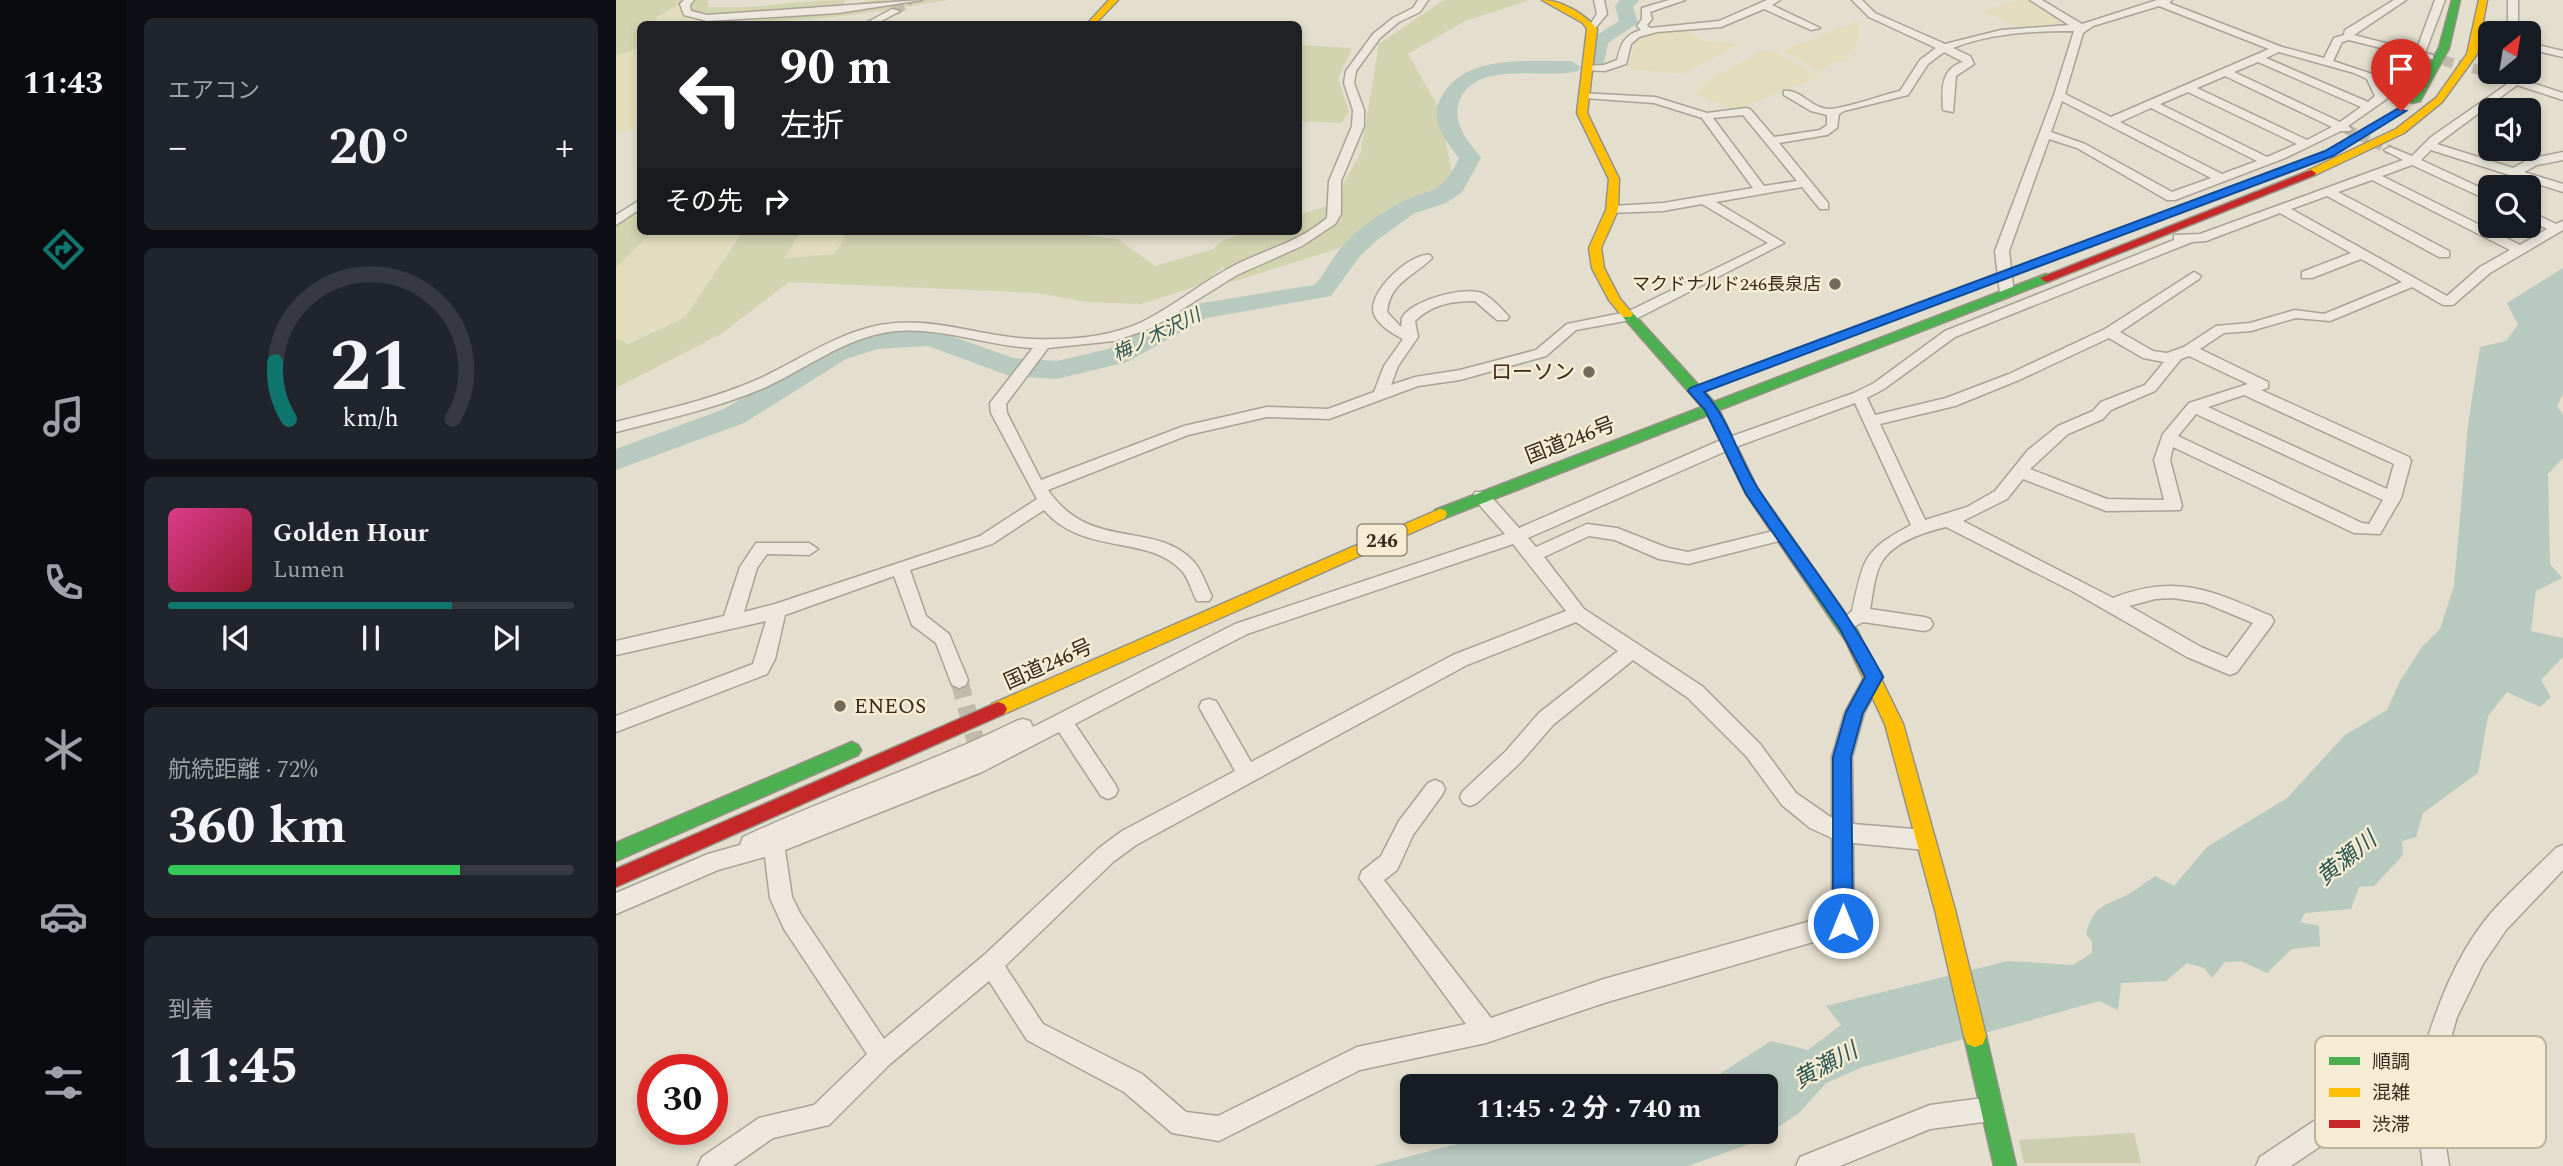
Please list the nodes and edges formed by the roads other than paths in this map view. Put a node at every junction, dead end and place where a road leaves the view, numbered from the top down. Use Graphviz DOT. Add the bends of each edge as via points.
graph roads {
  1 [pos="689,0"];
  2 [pos="917,0"];
  3 [pos="1114,0"];
  4 [pos="1423,0"];
  5 [pos="1545,0"];
  6 [pos="1599,0"];
  7 [pos="1679,0"];
  8 [pos="1857,0"];
  9 [pos="2035,0"];
  10 [pos="2401,0"];
  11 [pos="2440,0"];
  12 [pos="2456,0"];
  13 [pos="2468,0"];
  14 [pos="2483,0"];
  15 [pos="2497,0"];
  16 [pos="2513,0"];
  17 [pos="2164,1"];
  18 [pos="1769,2"];
  19 [pos="857,4"];
  20 [pos="895,11"];
  21 [pos="2496,19"];
  22 [pos="875,21"];
  23 [pos="1094,21"];
  24 [pos="2513,21"];
  25 [pos="1815,28"];
  26 [pos="2081,28"];
  27 [pos="1592,29"];
  28 [pos="1648,31"];
  29 [pos="2349,37"];
  30 [pos="1945,49"];
  31 [pos="2541,49"];
  32 [pos="2278,50"];
  33 [pos="2563,54"];
  34 [pos="2424,56"];
  35 [pos="2258,58"];
  36 [pos="2328,61"];
  37 [pos="1589,68"];
  38 [pos="2225,72"];
  39 [pos="2478,79"];
  40 [pos="2505,84"];
  41 [pos="2533,84"];
  42 [pos="2188,88"];
  43 [pos="1788,93"];
  44 [pos="2059,94"];
  45 [pos="1584,95"];
  46 [pos="2381,97"];
  47 [pos="2563,97"];
  48 [pos="2416,101"];
  49 [pos="2152,105"];
  50 [pos="2370,107"];
  51 [pos="1949,110"];
  52 [pos="1833,113"];
  53 [pos="1706,116"];
  54 [pos="2112,121"];
  55 [pos="2343,127"];
  56 [pos="2400,131"];
  57 [pos="2045,134"];
  58 [pos="1771,141"];
  59 [pos="2304,143"];
  60 [pos="2429,145"];
  61 [pos="2390,150"];
  62 [pos="2563,156"];
  63 [pos="2415,160"];
  64 [pos="2265,161"];
  65 [pos="2516,171"];
  66 [pos="2371,175"];
  67 [pos="2220,178"];
  68 [pos="1806,183"];
  69 [pos="2563,188"];
  70 [pos="1761,191"];
  71 [pos="2326,191"];
  72 [pos="2478,191"];
  73 [pos="1706,201"];
  74 [pos="637,206"];
  75 [pos="1824,206"];
  76 [pos="2280,208"];
  77 [pos="1612,210"];
  78 [pos="2541,219"];
  79 [pos="616,221"];
  80 [pos="2559,226"];
  81 [pos="2161,234"];
  82 [pos="2187,240"];
  83 [pos="2520,250"];
  84 [pos="2361,254"];
  85 [pos="2444,254"];
  86 [pos="1425,258"];
  87 [pos="2307,275"];
  88 [pos="2194,276"];
  89 [pos="2413,282"];
  90 [pos="2006,285"];
  91 [pos="1941,301"];
  92 [pos="1631,316"];
  93 [pos="1502,317"];
  94 [pos="2110,332"];
  95 [pos="1411,337"];
  96 [pos="1045,342"];
  97 [pos="2189,349"];
  98 [pos="2174,359"];
  99 [pos="2245,389"];
  100 [pos="1381,393"];
  101 [pos="1859,396"];
  102 [pos="2194,407"];
  103 [pos="1711,408"];
  104 [pos="1871,421"];
  105 [pos="616,427"];
  106 [pos="2168,439"];
  107 [pos="1727,444"];
  108 [pos="2021,472"];
  109 [pos="1493,475"];
  110 [pos="1044,494"];
  111 [pos="1481,496"];
  112 [pos="2393,498"];
  113 [pos="1948,521"];
  114 [pos="1920,527"];
  115 [pos="1354,533"];
  116 [pos="1781,535"];
  117 [pos="1514,537"];
  118 [pos="810,549"];
  119 [pos="1533,555"];
  120 [pos="900,567"];
  121 [pos="1203,596"];
  122 [pos="2113,605"];
  123 [pos="778,611"];
  124 [pos="1578,614"];
  125 [pos="1853,620"];
  126 [pos="731,623"];
  127 [pos="1924,624"];
  128 [pos="1205,645"];
  129 [pos="616,648"];
  130 [pos="1631,651"];
  131 [pos="1874,677"];
  132 [pos="959,680"];
  133 [pos="1209,707"];
  134 [pos="1062,720"];
  135 [pos="616,724"];
  136 [pos="865,744"];
  137 [pos="1247,773"];
  138 [pos="1435,789"];
  139 [pos="1108,790"];
  140 [pos="1470,797"];
  141 [pos="1843,833"];
  142 [pos="1926,841"];
  143 [pos="774,845"];
  144 [pos="616,852"];
  145 [pos="2563,855"];
  146 [pos="716,861"];
  147 [pos="616,878"];
  148 [pos="616,904"];
  149 [pos="990,964"];
  150 [pos="1486,1031"];
  151 [pos="2439,1036"];
  152 [pos="882,1056"];
  153 [pos="1989,1102"];
  154 [pos="2315,1135"];
  155 [pos="2433,1148"];
  156 [pos="711,1166"];
  157 [pos="1809,1166"];
  158 [pos="2006,1166"];
  159 [pos="2269,1166"];
  160 [pos="2436,1166"];
  1 -- 19 [label="street" via="687,13 707,18"];
  2 -- 19 [label="street"];
  3 -- 23 [label="main road"];
  4 -- 96 [label="street" via="1420,9 1386,28 1349,75 1359,116 1334,191 1332,220 1234,271 1146,326 1099,339"];
  5 -- 27 [label="main road" via="1586,21"];
  6 -- 27 [label="street" via="1602,14"];
  7 -- 28 [label="street" via="1645,10 1647,19 1642,26"];
  8 -- 30 [label="street" via="1872,15"];
  9 -- 26 [label="street"];
  10 -- 29 [label="street" via="2349,32"];
  11 -- 34 [label="street"];
  12 -- 48 [label="main road" via="2444,48"];
  13 -- 48 [label="main road, 国道246号 / 246" via="2455,50 2438,78"];
  14 -- 56 [label="main road, 国道246号 / 246" via="2472,54 2454,84"];
  15 -- 21 [label="main road"];
  16 -- 24 [label="street"];
  17 -- 26 [label="street"];
  17 -- 32 [label="street"];
  18 -- 25 [label="street"];
  18 -- 28 [label="street" via="1721,24"];
  20 -- 22 [label="street"];
  26 -- 30 [label="street" via="2012,31"];
  26 -- 44 [label="street"];
  27 -- 37 [label="main road"];
  28 -- 37 [label="street" via="1629,39 1622,62"];
  29 -- 34 [label="street"];
  29 -- 36 [label="street" via="2338,40"];
  30 -- 51 [label="street" via="1969,64 1955,68 1946,82"];
  30 -- 52 [label="street" via="1915,71 1904,93"];
  31 -- 33 [label="street"];
  32 -- 35 [label="street"];
  32 -- 36 [label="street"];
  34 -- 46 [label="street" via="2392,93"];
  35 -- 38 [label="street"];
  35 -- 50 [label="street"];
  36 -- 46 [label="street" via="2371,77"];
  37 -- 45 [label="main road"];
  38 -- 42 [label="street"];
  38 -- 55 [label="street"];
  39 -- 56 [label="main road" via="2420,130"];
  40 -- 60 [label="street"];
  41 -- 47 [label="street"];
  42 -- 49 [label="street"];
  42 -- 59 [label="street"];
  43 -- 52 [label="street" via="1815,109"];
  44 -- 54 [label="street"];
  44 -- 57 [label="street"];
  45 -- 53 [label="street" via="1655,100"];
  45 -- 77 [label="main road" via="1586,125 1614,179"];
  46 -- 50 [label="street"];
  48 -- 90 [label="main road, 国道246号 / 246" via="2329,153"];
  49 -- 54 [label="street"];
  49 -- 64 [label="street"];
  50 -- 55 [label="street"];
  52 -- 58 [label="street" via="1833,126 1823,133"];
  53 -- 58 [label="street" via="1746,111"];
  53 -- 70 [label="street"];
  54 -- 67 [label="street"];
  55 -- 59 [label="street"];
  56 -- 81 [label="main road, 国道246号 / 246" via="2338,162"];
  57 -- 67 [label="street" via="2081,146 2171,197"];
  57 -- 90 [label="street" via="2002,251"];
  58 -- 68 [label="street"];
  59 -- 64 [label="street"];
  60 -- 63 [label="street"];
  60 -- 65 [label="street"];
  61 -- 63 [label="street"];
  62 -- 65 [label="street"];
  63 -- 66 [label="street"];
  63 -- 72 [label="street"];
  64 -- 67 [label="street"];
  65 -- 69 [label="street"];
  66 -- 71 [label="street"];
  66 -- 83 [label="street"];
  68 -- 70 [label="street"];
  68 -- 75 [label="street"];
  70 -- 73 [label="street"];
  71 -- 76 [label="street"];
  71 -- 85 [label="street"];
  73 -- 77 [label="street"];
  73 -- 92 [label="street" via="1778,243"];
  74 -- 79 [label="street"];
  76 -- 82 [label="street"];
  76 -- 84 [label="street"];
  77 -- 92 [label="main road" via="1595,248 1598,268 1615,300"];
  78 -- 80 [label="street"];
  80 -- 83 [label="street"];
  81 -- 82 [label="street"];
  81 -- 90 [label="main road, 国道246号 / 246"];
  82 -- 101 [label="street" via="1950,334"];
  83 -- 89 [label="street" via="2485,270 2448,302"];
  84 -- 87 [label="street"];
  84 -- 89 [label="street"];
  86 -- 95 [label="street" via="1385,288 1380,299 1380,313 1396,330"];
  88 -- 94 [label="street"];
  89 -- 97 [label="street" via="2325,317 2295,314 2251,327 2221,329"];
  90 -- 91 [label="main road, 国道246号 / 246"];
  90 -- 103 [label="main road, 国道246号 / 246"];
  92 -- 100 [label="street" via="1572,327 1541,354"];
  92 -- 103 [label="main road"];
  93 -- 95 [label="street" via="1479,297 1448,296 1419,309 1408,320"];
  94 -- 98 [label="street" via="2151,357"];
  94 -- 104 [label="street" via="1950,402"];
  95 -- 100 [label="street" via="1391,366"];
  96 -- 105 [label="street" via="998,340 930,326 897,326 823,348 777,376 711,402"];
  96 -- 110 [label="street" via="998,404"];
  97 -- 98 [label="street"];
  97 -- 99 [label="street" via="2263,385"];
  98 -- 108 [label="street" via="2150,388 2063,430 2034,454"];
  99 -- 102 [label="street"];
  99 -- 112 [label="street" via="2403,461"];
  100 -- 110 [label="street" via="1329,414 1268,412 1184,431"];
  101 -- 104 [label="street"];
  101 -- 107 [label="street"];
  102 -- 106 [label="street"];
  102 -- 112 [label="street"];
  103 -- 107 [label="main road"];
  103 -- 111 [label="main road, 国道246号 / 246"];
  104 -- 114 [label="street"];
  106 -- 108 [label="street" via="2162,460 2174,506 2106,505"];
  106 -- 112 [label="street" via="2360,529 2374,530"];
  107 -- 116 [label="main road"];
  107 -- 117 [label="street"];
  108 -- 113 [label="street" via="2001,495"];
  109 -- 115 [label="main road, 246"];
  110 -- 120 [label="street" via="986,540"];
  110 -- 121 [label="street" via="1058,516 1094,536 1166,551 1188,567"];
  111 -- 117 [label="street"];
  111 -- 147 [label="main road, 国道246号 / 246"];
  113 -- 114 [label="street"];
  113 -- 122 [label="street"];
  114 -- 125 [label="street" via="1876,556"];
  116 -- 119 [label="street" via="1688,558 1665,554 1617,534 1587,530"];
  116 -- 125 [label="main road"];
  117 -- 119 [label="street"];
  117 -- 128 [label="street"];
  118 -- 126 [label="street" via="762,547 749,567"];
  119 -- 124 [label="street"];
  120 -- 123 [label="street"];
  120 -- 132 [label="street" via="918,620 943,639"];
  122 -- 122 [label="street" via="2194,652 2230,667 2265,621 2179,589 2132,596"];
  123 -- 126 [label="street"];
  123 -- 135 [label="street" via="760,669"];
  124 -- 130 [label="street"];
  124 -- 137 [label="street" via="1460,660"];
  125 -- 127 [label="street"];
  125 -- 131 [label="main road"];
  126 -- 129 [label="street"];
  128 -- 134 [label="street"];
  128 -- 146 [label="street" via="1190,642 978,750 789,824"];
  130 -- 140 [label="street" via="1546,719"];
  130 -- 141 [label="street" via="1695,692 1752,750 1789,799 1817,821"];
  131 -- 141 [label="street" via="1855,712 1842,757"];
  131 -- 142 [label="main road" via="1894,724"];
  133 -- 137 [label="street"];
  134 -- 139 [label="street"];
  134 -- 143 [label="street" via="975,766"];
  136 -- 144 [label="main road"];
  137 -- 149 [label="street" via="1113,850"];
  138 -- 150 [label="street" via="1406,828 1389,863 1370,878"];
  141 -- 142 [label="street"];
  141 -- 150 [label="street" via="1843,923 1604,991"];
  142 -- 153 [label="main road"];
  143 -- 146 [label="street"];
  143 -- 152 [label="street" via="781,898 792,921"];
  145 -- 151 [label="street" via="2498,922 2475,956"];
  146 -- 148 [label="street"];
  149 -- 150 [label="street" via="1035,1032 1133,1083 1181,1124 1219,1129 1357,1059"];
  149 -- 152 [label="street"];
  152 -- 156 [label="street" via="820,1116 768,1127"];
  153 -- 157 [label="street" via="1930,1117"];
  153 -- 158 [label="main road"];
  154 -- 159 [label="street"];
  155 -- 160 [label="street"];
}
